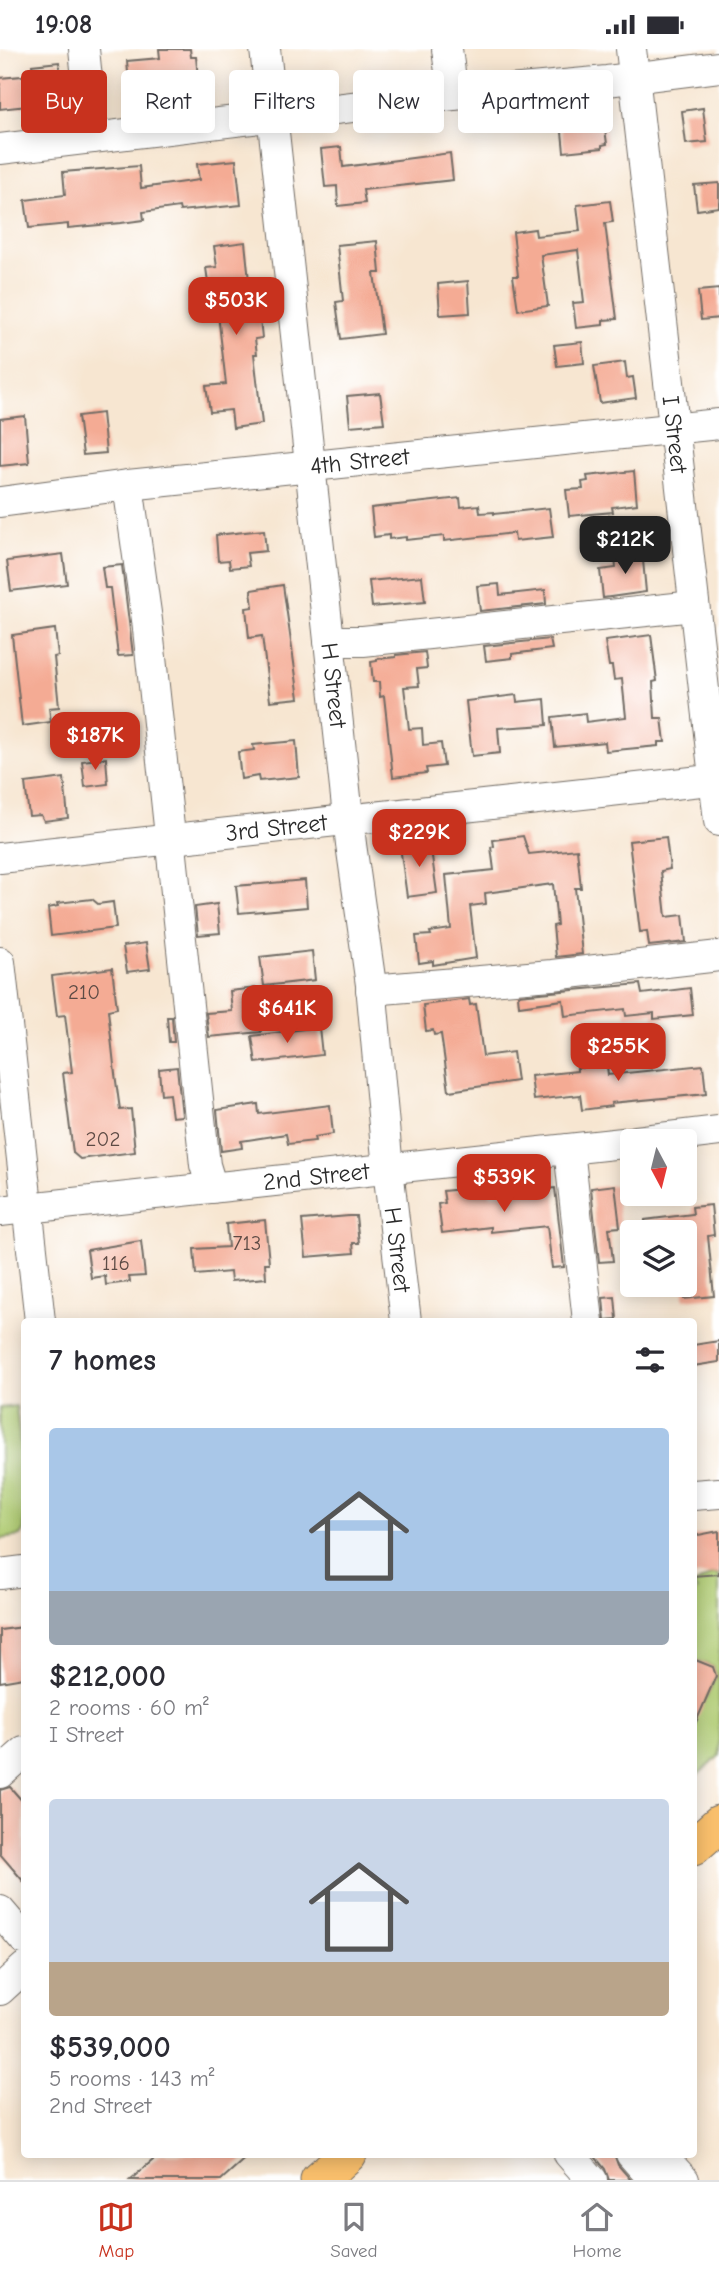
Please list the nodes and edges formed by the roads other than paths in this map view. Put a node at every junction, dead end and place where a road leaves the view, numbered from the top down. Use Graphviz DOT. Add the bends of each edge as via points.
graph roads {
  1 [pos="84,49"];
  2 [pos="265,49"];
  3 [pos="447,49"];
  4 [pos="633,63"];
  5 [pos="719,67"];
  6 [pos="267,70"];
  7 [pos="453,95"];
  8 [pos="339,109"];
  9 [pos="229,122"];
  10 [pos="274,133"];
  11 [pos="93,138"];
  12 [pos="0,149"];
  13 [pos="719,424"];
  14 [pos="675,429"];
  15 [pos="310,468"];
  16 [pos="128,485"];
  17 [pos="0,502"];
  18 [pos="694,605"];
  19 [pos="330,641"];
  20 [pos="716,779"];
  21 [pos="348,820"];
  22 [pos="719,821"];
  23 [pos="171,840"];
  24 [pos="0,858"];
  25 [pos="719,955"];
  26 [pos="0,962"];
  27 [pos="371,990"];
  28 [pos="719,1132"];
  29 [pos="697,1134"];
  30 [pos="620,1143"];
  31 [pos="569,1149"];
  32 [pos="388,1169"];
  33 [pos="212,1188"];
  34 [pos="14,1209"];
  35 [pos="39,1318"];
  36 [pos="406,1318"];
  37 [pos="588,1318"];
  38 [pos="719,1493"];
  39 [pos="697,1496"];
  40 [pos="21,1571"];
  41 [pos="0,1573"];
  42 [pos="21,1755"];
  43 [pos="0,1773"];
  44 [pos="719,1824"];
  45 [pos="697,1843"];
  46 [pos="0,1911"];
  47 [pos="21,1936"];
  48 [pos="21,1971"];
  49 [pos="0,1990"];
  50 [pos="344,2158"];
  51 [pos="573,2158"];
  52 [pos="635,2158"];
  53 [pos="664,2158"];
  54 [pos="319,2180"];
  55 [pos="592,2180"];
  56 [pos="654,2180"];
  57 [pos="684,2180"];
  1 -- 11 [label="street"];
  2 -- 6 [label="street, H Street"];
  3 -- 7 [label="street"];
  4 -- 5 [label="street"];
  4 -- 7 [label="street"];
  4 -- 14 [label="street, I Street"];
  7 -- 8 [label="street"];
  9 -- 11 [label="street"];
  10 -- 15 [label="street, H Street"];
  11 -- 12 [label="street"];
  13 -- 14 [label="street, 4th Street"];
  14 -- 15 [label="street, 4th Street"];
  14 -- 18 [label="street, I Street"];
  15 -- 16 [label="street, 4th Street"];
  15 -- 19 [label="street, H Street"];
  16 -- 17 [label="street, 4th Street"];
  16 -- 23 [label="street"];
  18 -- 19 [label="street"];
  18 -- 20 [label="street, I Street"];
  19 -- 21 [label="street, H Street"];
  20 -- 21 [label="street, 3rd Street"];
  20 -- 22 [label="street, I Street"];
  21 -- 23 [label="street, 3rd Street"];
  21 -- 27 [label="street, H Street"];
  23 -- 24 [label="street, 3rd Street"];
  23 -- 33 [label="street" via="205,1165"];
  25 -- 27 [label="street"];
  26 -- 34 [label="street"];
  27 -- 32 [label="street, H Street"];
  28 -- 29 [label="street, 2nd Street"];
  30 -- 31 [label="street, 2nd Street"];
  31 -- 32 [label="street, 2nd Street"];
  31 -- 37 [label="street"];
  32 -- 33 [label="street, 2nd Street"];
  32 -- 36 [label="street, H Street"];
  33 -- 34 [label="street, 2nd Street"];
  34 -- 35 [label="street"];
  38 -- 39 [label="street"];
  40 -- 41 [label="street"];
  42 -- 43 [label="street"];
  44 -- 45 [label="main road"];
  46 -- 47 [label="street"];
  48 -- 49 [label="street"];
  50 -- 54 [label="main road"];
  51 -- 55 [label="street"];
  52 -- 56 [label="street"];
  53 -- 57 [label="street"];
}
